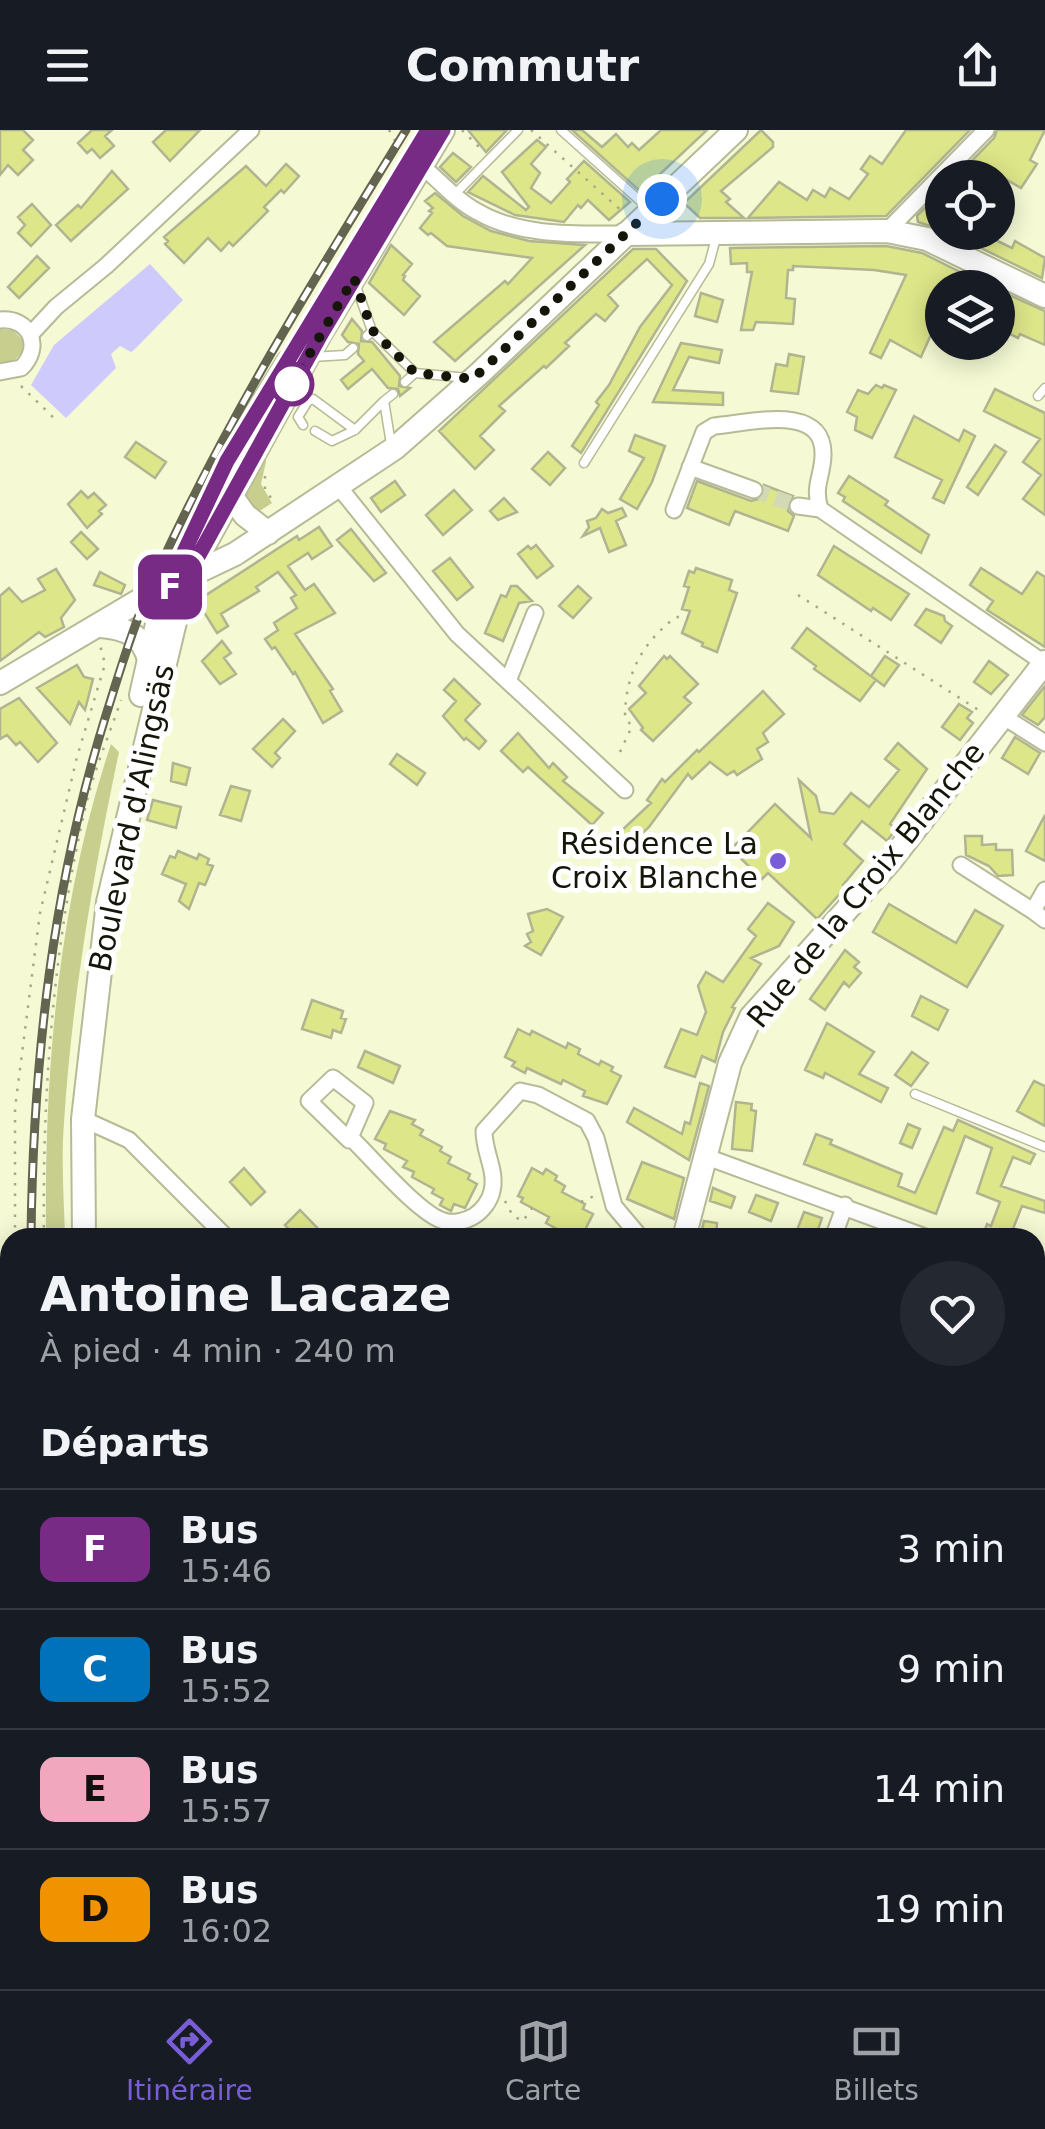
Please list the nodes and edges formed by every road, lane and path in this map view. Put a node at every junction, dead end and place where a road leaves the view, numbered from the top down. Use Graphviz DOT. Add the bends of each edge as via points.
graph roads {
  1 [pos="252,130"];
  2 [pos="389,130"];
  3 [pos="428,130"];
  4 [pos="443,130"];
  5 [pos="462,130"];
  6 [pos="518,130"];
  7 [pos="531,130"];
  8 [pos="561,130"];
  9 [pos="736,130"];
  10 [pos="986,130"];
  11 [pos="411,158"];
  12 [pos="489,159"];
  13 [pos="454,194"];
  14 [pos="643,217"];
  15 [pos="888,231"];
  16 [pos="710,234"];
  17 [pos="354,278"];
  18 [pos="1045,296"];
  19 [pos="56,307"];
  20 [pos="0,320"];
  21 [pos="17,321"];
  22 [pos="31,334"];
  23 [pos="353,348"];
  24 [pos="308,358"];
  25 [pos="6,372"];
  26 [pos="415,373"];
  27 [pos="473,379"];
  28 [pos="406,382"];
  29 [pos="393,394"];
  30 [pos="384,401"];
  31 [pos="58,422"];
  32 [pos="303,425"];
  33 [pos="355,430"];
  34 [pos="314,431"];
  35 [pos="392,450"];
  36 [pos="584,463"];
  37 [pos="690,467"];
  38 [pos="266,473"];
  39 [pos="339,487"];
  40 [pos="754,490"];
  41 [pos="230,494"];
  42 [pos="276,505"];
  43 [pos="798,506"];
  44 [pos="820,509"];
  45 [pos="674,510"];
  46 [pos="268,533"];
  47 [pos="175,585"];
  48 [pos="798,595"];
  49 [pos="535,613"];
  50 [pos="688,617"];
  51 [pos="100,634"];
  52 [pos="149,661"];
  53 [pos="1045,663"];
  54 [pos="508,681"];
  55 [pos="0,683"];
  56 [pos="122,697"];
  57 [pos="998,718"];
  58 [pos="1045,743"];
  59 [pos="620,752"];
  60 [pos="625,790"];
  61 [pos="962,865"];
  62 [pos="1045,890"];
  63 [pos="1039,915"];
  64 [pos="915,1094"];
  65 [pos="83,1119"];
  66 [pos="351,1138"];
  67 [pos="1045,1148"];
  68 [pos="707,1157"];
  69 [pos="494,1174"];
  70 [pos="845,1206"];
  71 [pos="532,1208"];
  72 [pos="15,1228"];
  73 [pos="44,1228"];
  74 [pos="73,1228"];
  75 [pos="84,1228"];
  76 [pos="217,1228"];
  77 [pos="633,1228"];
  78 [pos="687,1228"];
  79 [pos="837,1228"];
  80 [pos="902,1228"];
  1 -- 19 [label="street"];
  2 -- 11 [label="path"];
  3 -- 11 [label="main road"];
  4 -- 11 [label="main road"];
  5 -- 12 [label="path"];
  6 -- 12 [label="lane"];
  7 -- 14 [label="path"];
  8 -- 14 [label="lane"];
  9 -- 14 [label="main road"];
  10 -- 15 [label="street"];
  11 -- 13 [label="street"];
  11 -- 17 [label="main road"];
  11 -- 47 [label="main road" via="227,461"];
  12 -- 13 [label="lane"];
  13 -- 14 [label="street" via="508,224 570,234"];
  14 -- 16 [label="main road"];
  14 -- 16 [label="main road"];
  14 -- 27 [label="main road"];
  15 -- 16 [label="main road"];
  15 -- 18 [label="main road" via="927,239"];
  16 -- 36 [label="lane" via="709,264"];
  17 -- 24 [label="main road"];
  17 -- 26 [label="lane" via="370,333"];
  19 -- 21 [label="street"];
  19 -- 22 [label="street"];
  20 -- 21 [label="street"];
  21 -- 22 [label="street"];
  22 -- 25 [label="street" via="32,353 21,368"];
  23 -- 24 [label="lane" via="345,355"];
  24 -- 41 [label="main road"];
  25 -- 31 [label="path"];
  26 -- 27 [label="lane"];
  26 -- 28 [label="lane"];
  27 -- 35 [label="main road"];
  29 -- 30 [label="lane"];
  30 -- 33 [label="lane"];
  30 -- 35 [label="lane"];
  32 -- 33 [label="lane" via="298,417 312,399"];
  33 -- 34 [label="lane" via="332,441"];
  35 -- 39 [label="main road"];
  37 -- 40 [label="street"];
  37 -- 44 [label="street" via="698,442 714,426 799,420 814,426 822,440 815,493"];
  37 -- 45 [label="street"];
  38 -- 42 [label="path" via="265,489"];
  39 -- 46 [label="main road"];
  39 -- 54 [label="street" via="456,634"];
  41 -- 46 [label="main road"];
  41 -- 47 [label="main road"];
  43 -- 44 [label="street"];
  44 -- 53 [label="street"];
  46 -- 47 [label="main road"];
  47 -- 51 [label="main road" via="147,596"];
  47 -- 52 [label="main road, Boulevard d'Alingsäs"];
  47 -- 65 [label="main road, Boulevard d'Alingsäs" via="108,902"];
  48 -- 57 [label="path"];
  49 -- 54 [label="street"];
  50 -- 59 [label="path" via="676,616 640,650 625,702 632,726"];
  51 -- 52 [label="main road" via="124,629 145,647"];
  51 -- 55 [label="main road"];
  51 -- 72 [label="path" via="105,664 76,757 38,932 15,1108"];
  52 -- 74 [label="main road, Boulevard d'Alingsäs" via="96,897 71,1127"];
  53 -- 57 [label="main road, Rue de la Croix Blanche"];
  54 -- 60 [label="street"];
  56 -- 73 [label="path" via="85,806 59,945"];
  57 -- 58 [label="street"];
  57 -- 68 [label="main road, Rue de la Croix Blanche" via="892,859 751,1017 730,1063"];
  61 -- 63 [label="street"];
  62 -- 63 [label="street"];
  64 -- 67 [label="lane"];
  65 -- 75 [label="main road, Boulevard d'Alingsäs"];
  65 -- 76 [label="street" via="129,1140"];
  66 -- 69 [label="street" via="443,1221 460,1222 484,1207"];
  68 -- 70 [label="street"];
  68 -- 78 [label="main road, Rue de la Croix Blanche"];
  69 -- 71 [label="path" via="504,1176 513,1216 523,1221"];
  69 -- 77 [label="street" via="484,1131 520,1092 538,1095 587,1121 614,1206"];
  70 -- 79 [label="street"];
  70 -- 80 [label="street"];
}
